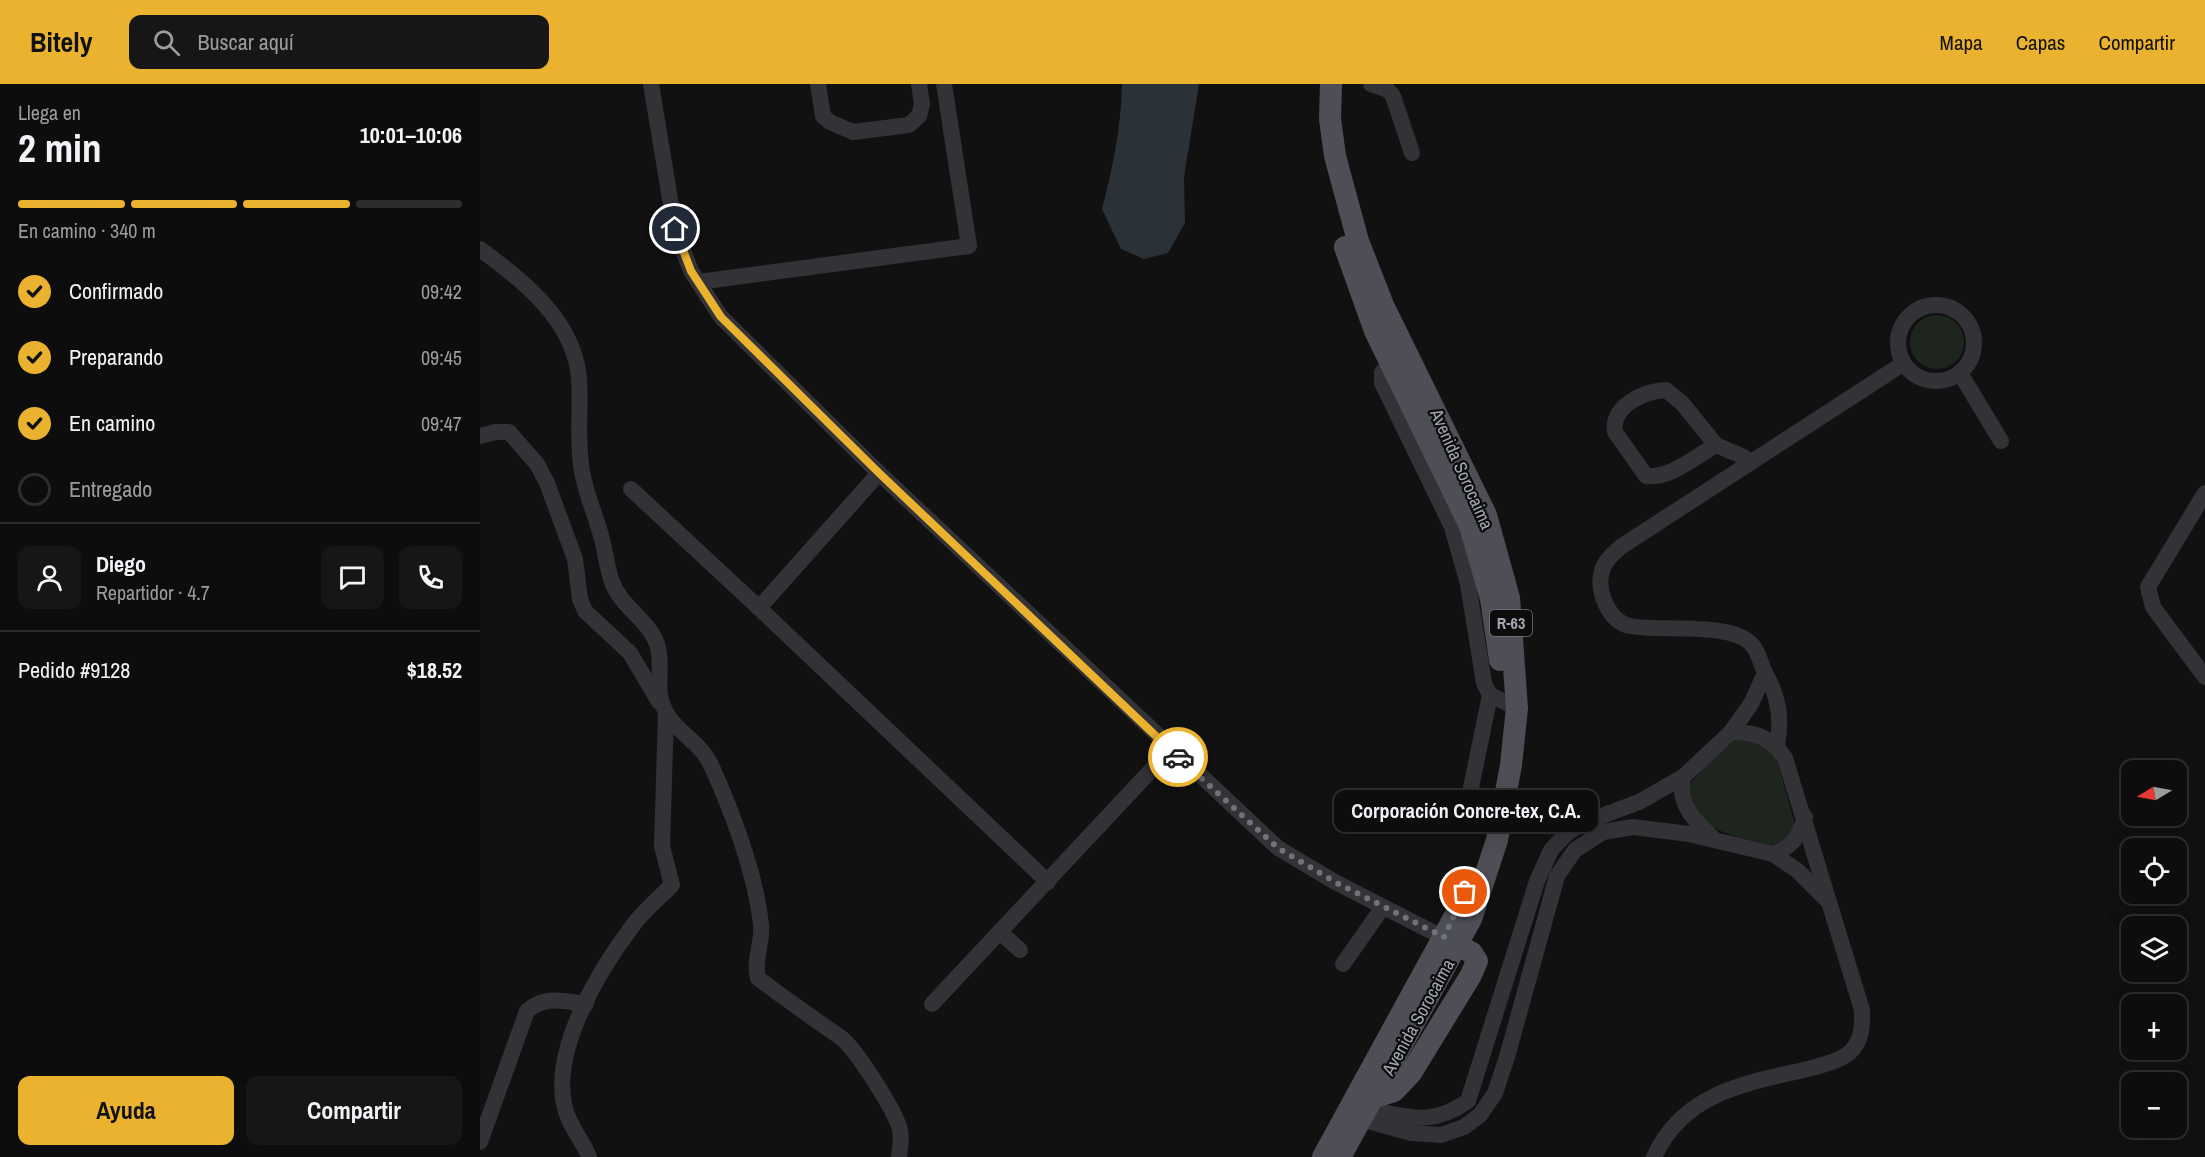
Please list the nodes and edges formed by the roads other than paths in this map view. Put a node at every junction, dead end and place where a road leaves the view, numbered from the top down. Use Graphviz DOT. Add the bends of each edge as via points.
graph roads {
  1 [pos="651,84"];
  2 [pos="818,84"];
  3 [pos="919,84"];
  4 [pos="944,84"];
  5 [pos="1317,84"];
  6 [pos="1331,84"];
  7 [pos="1371,84"];
  8 [pos="1412,153"];
  9 [pos="1341,214"];
  10 [pos="480,249"];
  11 [pos="698,282"];
  12 [pos="1904,363"];
  13 [pos="1960,374"];
  14 [pos="480,436"];
  15 [pos="2001,441"];
  16 [pos="1716,445"];
  17 [pos="1748,464"];
  18 [pos="879,473"];
  19 [pos="630,489"];
  20 [pos="2205,494"];
  21 [pos="759,609"];
  22 [pos="1765,673"];
  23 [pos="2205,677"];
  24 [pos="1503,702"];
  25 [pos="666,711"];
  26 [pos="1731,732"];
  27 [pos="1777,745"];
  28 [pos="1171,749"];
  29 [pos="1683,777"];
  30 [pos="1466,812"];
  31 [pos="1805,817"];
  32 [pos="1715,839"];
  33 [pos="1773,854"];
  34 [pos="1048,882"];
  35 [pos="1827,900"];
  36 [pos="1383,907"];
  37 [pos="1000,932"];
  38 [pos="1451,941"];
  39 [pos="1020,950"];
  40 [pos="1343,964"];
  41 [pos="586,1004"];
  42 [pos="932,1004"];
  43 [pos="1368,1108"];
  44 [pos="480,1142"];
  45 [pos="589,1157"];
  46 [pos="899,1157"];
  47 [pos="1323,1157"];
  48 [pos="1340,1157"];
  49 [pos="1654,1157"];
  1 -- 11 [label="street" via="675,229"];
  2 -- 3 [label="street" via="824,116 853,132 909,125 919,116 922,104"];
  4 -- 11 [label="street" via="969,246"];
  5 -- 9 [label="main road, Avenida Sorocaima / R-63" via="1322,163"];
  6 -- 9 [label="main road, Avenida Sorocaima / R-63" via="1329,119"];
  7 -- 8 [label="street" via="1393,96"];
  9 -- 24 [label="main road, Avenida Sorocaima / R-63" via="1361,296 1455,491 1480,554 1491,599"];
  9 -- 24 [label="main road, Avenida Sorocaima / R-63" via="1486,515 1509,598"];
  10 -- 25 [label="street" via="535,294 557,320 573,351 579,380 582,477 615,588 656,643 660,664 658,691"];
  11 -- 18 [label="street" via="721,317"];
  12 -- 13 [label="street" via="1923,379 1936,381"];
  12 -- 13 [label="street" via="1898,339 1905,321 1919,308 1943,305 1965,317 1975,340 1974,353"];
  12 -- 17 [label="street"];
  13 -- 15 [label="street"];
  14 -- 25 [label="street" via="509,432 537,464 575,560 585,611 630,653"];
  16 -- 16 [label="street" via="1682,403 1665,390 1636,396 1616,418 1614,426 1646,476 1668,473"];
  16 -- 17 [label="street" via="1744,457"];
  17 -- 22 [label="street" via="1610,556 1602,571 1601,589 1611,613 1629,626 1740,635 1753,645"];
  18 -- 21 [label="street"];
  18 -- 28 [label="street"];
  19 -- 21 [label="street"];
  20 -- 23 [label="street" via="2148,587 2153,607"];
  21 -- 34 [label="street"];
  22 -- 26 [label="street" via="1751,704"];
  22 -- 27 [label="street" via="1779,713"];
  24 -- 30 [label="street"];
  24 -- 38 [label="main road, Avenida Sorocaima / R-63" via="1485,827"];
  25 -- 41 [label="street" via="663,846 672,885 632,927 600,974"];
  25 -- 46 [label="street" via="674,725 699,746 711,766 753,878 762,926 755,971 758,978 842,1038 851,1049 896,1119 901,1141"];
  26 -- 27 [label="street" via="1756,734"];
  26 -- 29 [label="street"];
  27 -- 31 [label="street"];
  28 -- 34 [label="street"];
  28 -- 36 [label="street" via="1278,848"];
  29 -- 32 [label="street" via="1682,795 1688,811"];
  29 -- 43 [label="street" via="1639,802 1583,823 1551,850 1537,881 1468,1101 1442,1116 1416,1120"];
  31 -- 33 [label="street" via="1802,829 1786,850"];
  31 -- 35 [label="street"];
  32 -- 33 [label="street"];
  32 -- 43 [label="street" via="1633,827 1603,832 1575,850 1557,876 1507,1057 1495,1093 1480,1115 1464,1127 1441,1135 1411,1133"];
  33 -- 35 [label="street" via="1798,871"];
  34 -- 37 [label="street"];
  35 -- 49 [label="street" via="1862,1010 1863,1030 1852,1051 1831,1063 1738,1086 1703,1100 1680,1118 1659,1144"];
  36 -- 38 [label="street"];
  36 -- 40 [label="street"];
  37 -- 39 [label="street"];
  37 -- 42 [label="street"];
  38 -- 43 [label="main road" via="1472,953 1477,961 1471,975 1411,1073 1394,1091"];
  38 -- 47 [label="main road, Avenida Sorocaima / R-63"];
  41 -- 44 [label="street" via="549,999 527,1011"];
  41 -- 45 [label="street" via="566,1053 562,1078 564,1106"];
  43 -- 48 [label="main road"];
}
